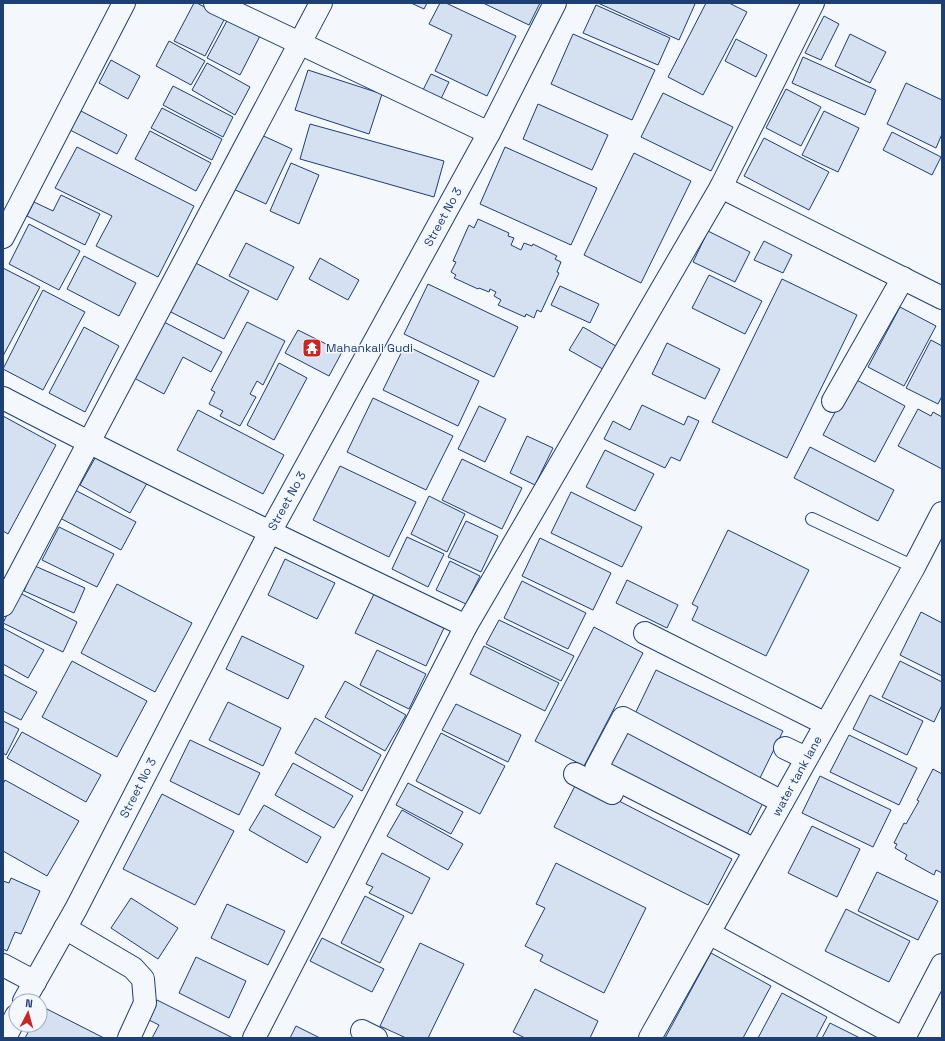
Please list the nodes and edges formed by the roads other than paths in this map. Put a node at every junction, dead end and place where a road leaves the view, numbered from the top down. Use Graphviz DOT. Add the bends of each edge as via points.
graph roads {
  1 [pos="124,3"];
  2 [pos="215,3"];
  3 [pos="321,3"];
  4 [pos="555,3"];
  5 [pos="813,3"];
  6 [pos="299,44"];
  7 [pos="489,133"];
  8 [pos="721,187"];
  9 [pos="3,237"];
  10 [pos="903,278"];
  11 [pos="942,298"];
  12 [pos="3,398"];
  13 [pos="833,401"];
  14 [pos="88,442"];
  15 [pos="942,513"];
  16 [pos="812,519"];
  17 [pos="270,532"];
  18 [pos="914,567"];
  19 [pos="3,605"];
  20 [pos="466,626"];
  21 [pos="645,633"];
  22 [pos="795,723"];
  23 [pos="823,729"];
  24 [pos="785,748"];
  25 [pos="806,758"];
  26 [pos="575,774"];
  27 [pos="782,802"];
  28 [pos="752,856"];
  29 [pos="65,928"];
  30 [pos="709,933"];
  31 [pos="3,965"];
  32 [pos="942,965"];
  33 [pos="35,982"];
  34 [pos="29,993"];
  35 [pos="129,1038"];
  36 [pos="254,1038"];
  37 [pos="650,1038"];
  38 [pos="903,1038"];
  1 -- 9 [label="street"];
  2 -- 6 [label="street"];
  3 -- 6 [label="street"];
  4 -- 7 [label="street, Street No 3"];
  5 -- 8 [label="street"];
  6 -- 7 [label="street"];
  6 -- 14 [label="street"];
  7 -- 17 [label="street, Street No 3"];
  8 -- 10 [label="street"];
  8 -- 20 [label="street"];
  10 -- 11 [label="street"];
  10 -- 13 [label="street"];
  12 -- 14 [label="street"];
  14 -- 17 [label="street"];
  14 -- 19 [label="street"];
  15 -- 18 [label="street, water tank lane"];
  16 -- 18 [label="lane"];
  17 -- 20 [label="street"];
  17 -- 29 [label="street, Street No 3"];
  18 -- 23 [label="street, water tank lane"];
  20 -- 36 [label="street"];
  21 -- 23 [label="street"];
  22 -- 23 [label="street"];
  23 -- 25 [label="street, water tank lane"];
  24 -- 25 [label="street"];
  25 -- 27 [label="street, water tank lane"];
  26 -- 28 [label="street"];
  27 -- 28 [label="street, water tank lane"];
  27 -- 28 [label="street" via="622,718 596,769"];
  28 -- 30 [label="street, water tank lane"];
  29 -- 33 [label="street, Street No 3"];
  29 -- 35 [label="street" via="133,968 143,980 145,1003"];
  30 -- 37 [label="street, water tank lane"];
  30 -- 38 [label="street"];
  31 -- 33 [label="street"];
  32 -- 38 [label="street"];
  33 -- 34 [label="street, Street No 3"];
}
